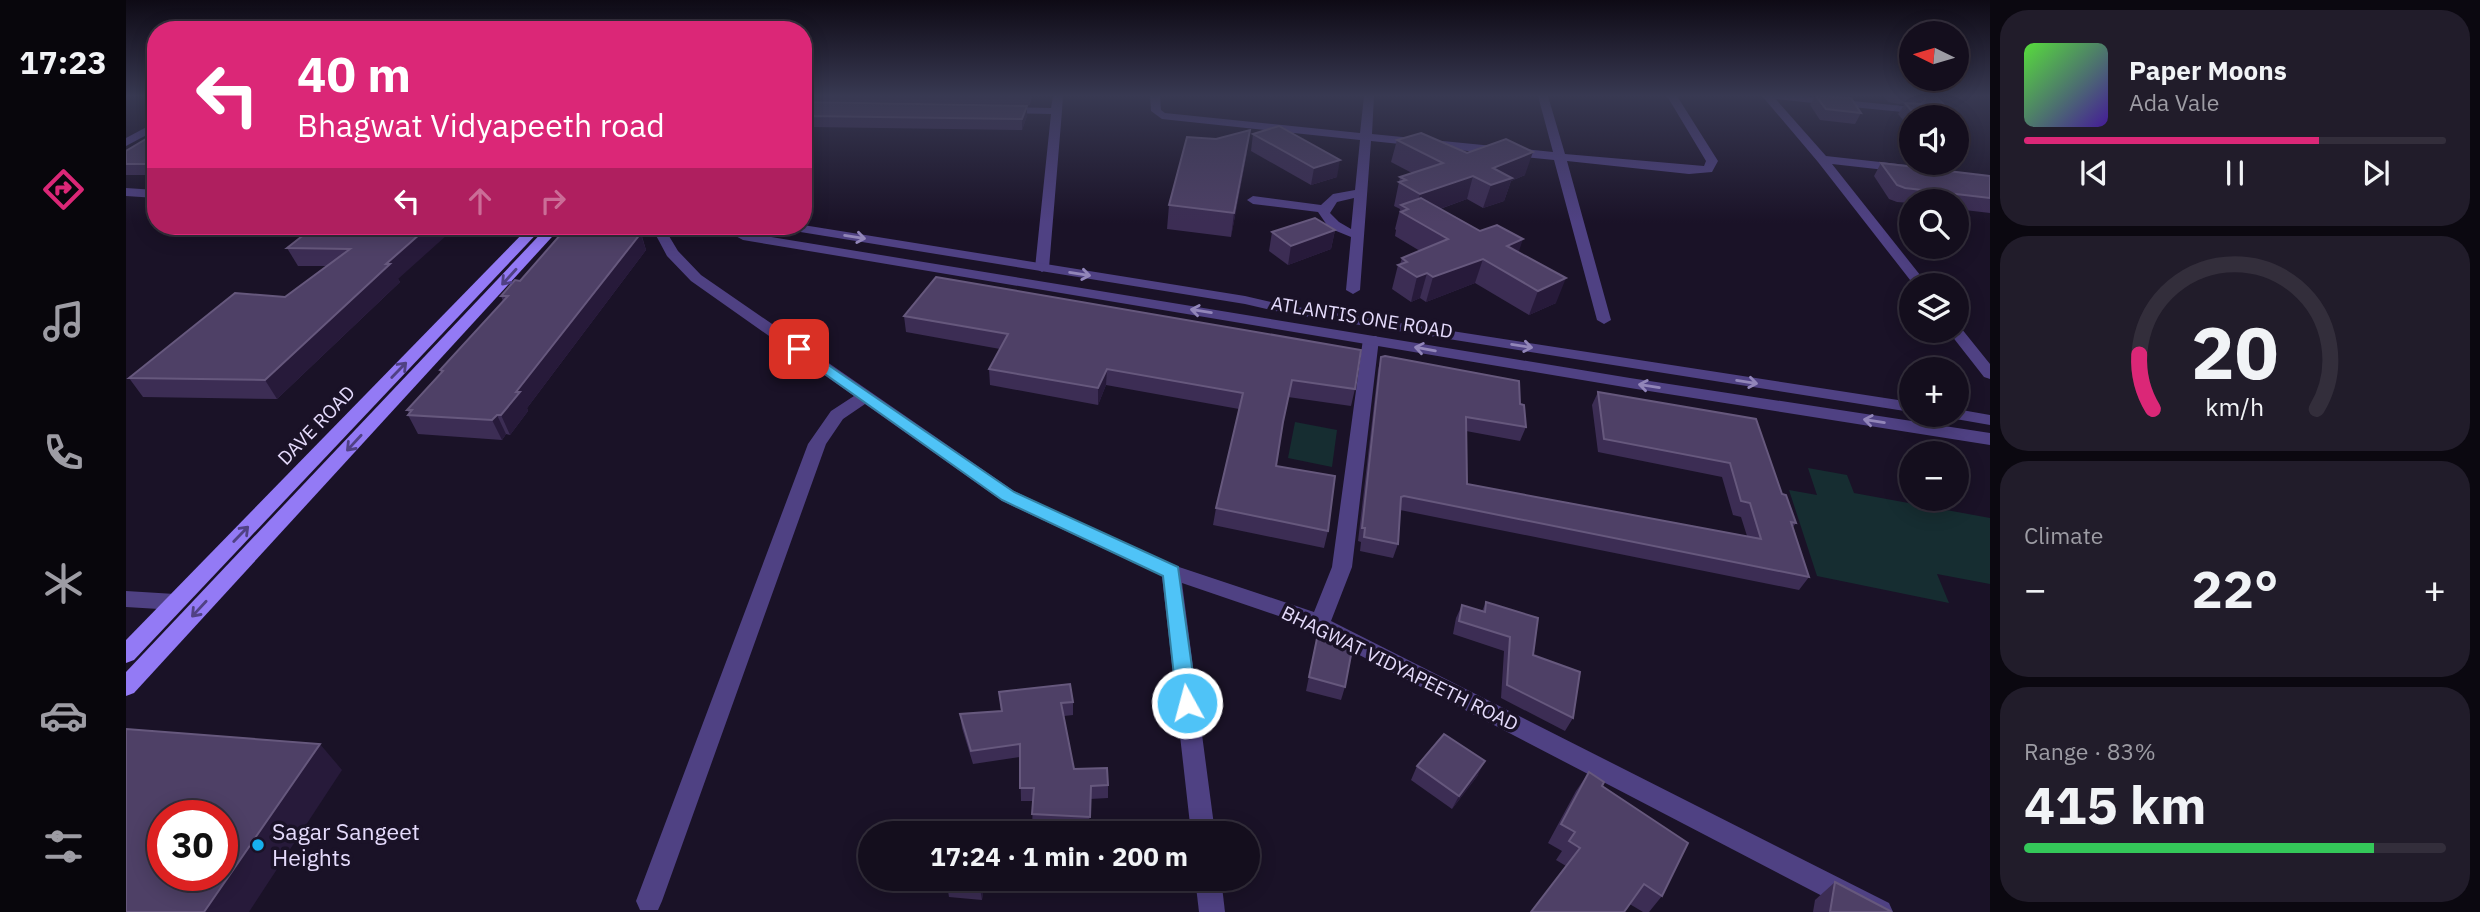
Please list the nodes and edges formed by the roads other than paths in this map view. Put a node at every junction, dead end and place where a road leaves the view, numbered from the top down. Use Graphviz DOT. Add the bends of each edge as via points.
graph roads {
  1 [pos="1054,139"];
  2 [pos="1366,139"];
  3 [pos="1381,139"];
  4 [pos="1554,139"];
  5 [pos="1698,139"];
  6 [pos="1804,139"];
  7 [pos="1559,157"];
  8 [pos="1822,159"];
  9 [pos="1899,168"];
  10 [pos="126,192"];
  11 [pos="147,193"];
  12 [pos="1361,193"];
  13 [pos="1253,200"];
  14 [pos="1325,209"];
  15 [pos="812,230"];
  16 [pos="528,235"];
  17 [pos="547,235"];
  18 [pos="662,235"];
  19 [pos="742,235"];
  20 [pos="1358,235"];
  21 [pos="1042,268"];
  22 [pos="1912,273"];
  23 [pos="1353,290"];
  24 [pos="1604,320"];
  25 [pos="1371,340"];
  26 [pos="1965,343"];
  27 [pos="1990,374"];
  28 [pos="867,397"];
  29 [pos="1899,405"];
  30 [pos="1969,416"];
  31 [pos="1990,420"];
  32 [pos="1990,439"];
  33 [pos="1171,572"];
  34 [pos="126,599"];
  35 [pos="175,602"];
  36 [pos="1320,624"];
  37 [pos="126,654"];
  38 [pos="126,687"];
  39 [pos="1202,821"];
  40 [pos="1210,891"];
  41 [pos="649,901"];
  42 [pos="1212,912"];
  43 [pos="1880,912"];
  1 -- 21 [label="street"];
  2 -- 12 [label="street"];
  3 -- 7 [label="street"];
  4 -- 7 [label="street"];
  5 -- 7 [label="street" via="1712,161 1708,169"];
  6 -- 8 [label="street"];
  7 -- 24 [label="street"];
  8 -- 9 [label="street"];
  8 -- 22 [label="street"];
  10 -- 11 [label="street"];
  12 -- 14 [label="street" via="1331,199"];
  12 -- 20 [label="street"];
  13 -- 14 [label="street"];
  14 -- 20 [label="street" via="1329,222 1339,230"];
  15 -- 21 [label="street, ATLANTIS ONE ROAD, one-way"];
  35 -- 16 [label="main road, DAVE ROAD, one-way"];
  17 -- 38 [label="main road, one-way"];
  18 -- 28 [label="street, BHAGWAT VIDYAPEETH ROAD" via="696,278"];
  25 -- 19 [label="street, ATLANTIS ONE ROAD, one-way"];
  20 -- 23 [label="street"];
  21 -- 29 [label="street, ATLANTIS ONE ROAD, one-way"];
  32 -- 25 [label="street, ATLANTIS ONE ROAD, one-way"];
  25 -- 36 [label="street" via="1342,567"];
  26 -- 27 [label="street"];
  28 -- 33 [label="street, BHAGWAT VIDYAPEETH ROAD" via="1008,496"];
  28 -- 41 [label="street" via="848,403 831,419 817,444"];
  30 -- 31 [label="street"];
  33 -- 36 [label="street, BHAGWAT VIDYAPEETH ROAD"];
  33 -- 39 [label="street"];
  34 -- 35 [label="street"];
  35 -- 37 [label="main road, DAVE ROAD"];
  36 -- 43 [label="street, BHAGWAT VIDYAPEETH ROAD"];
  40 -- 42 [label="street"];
}
